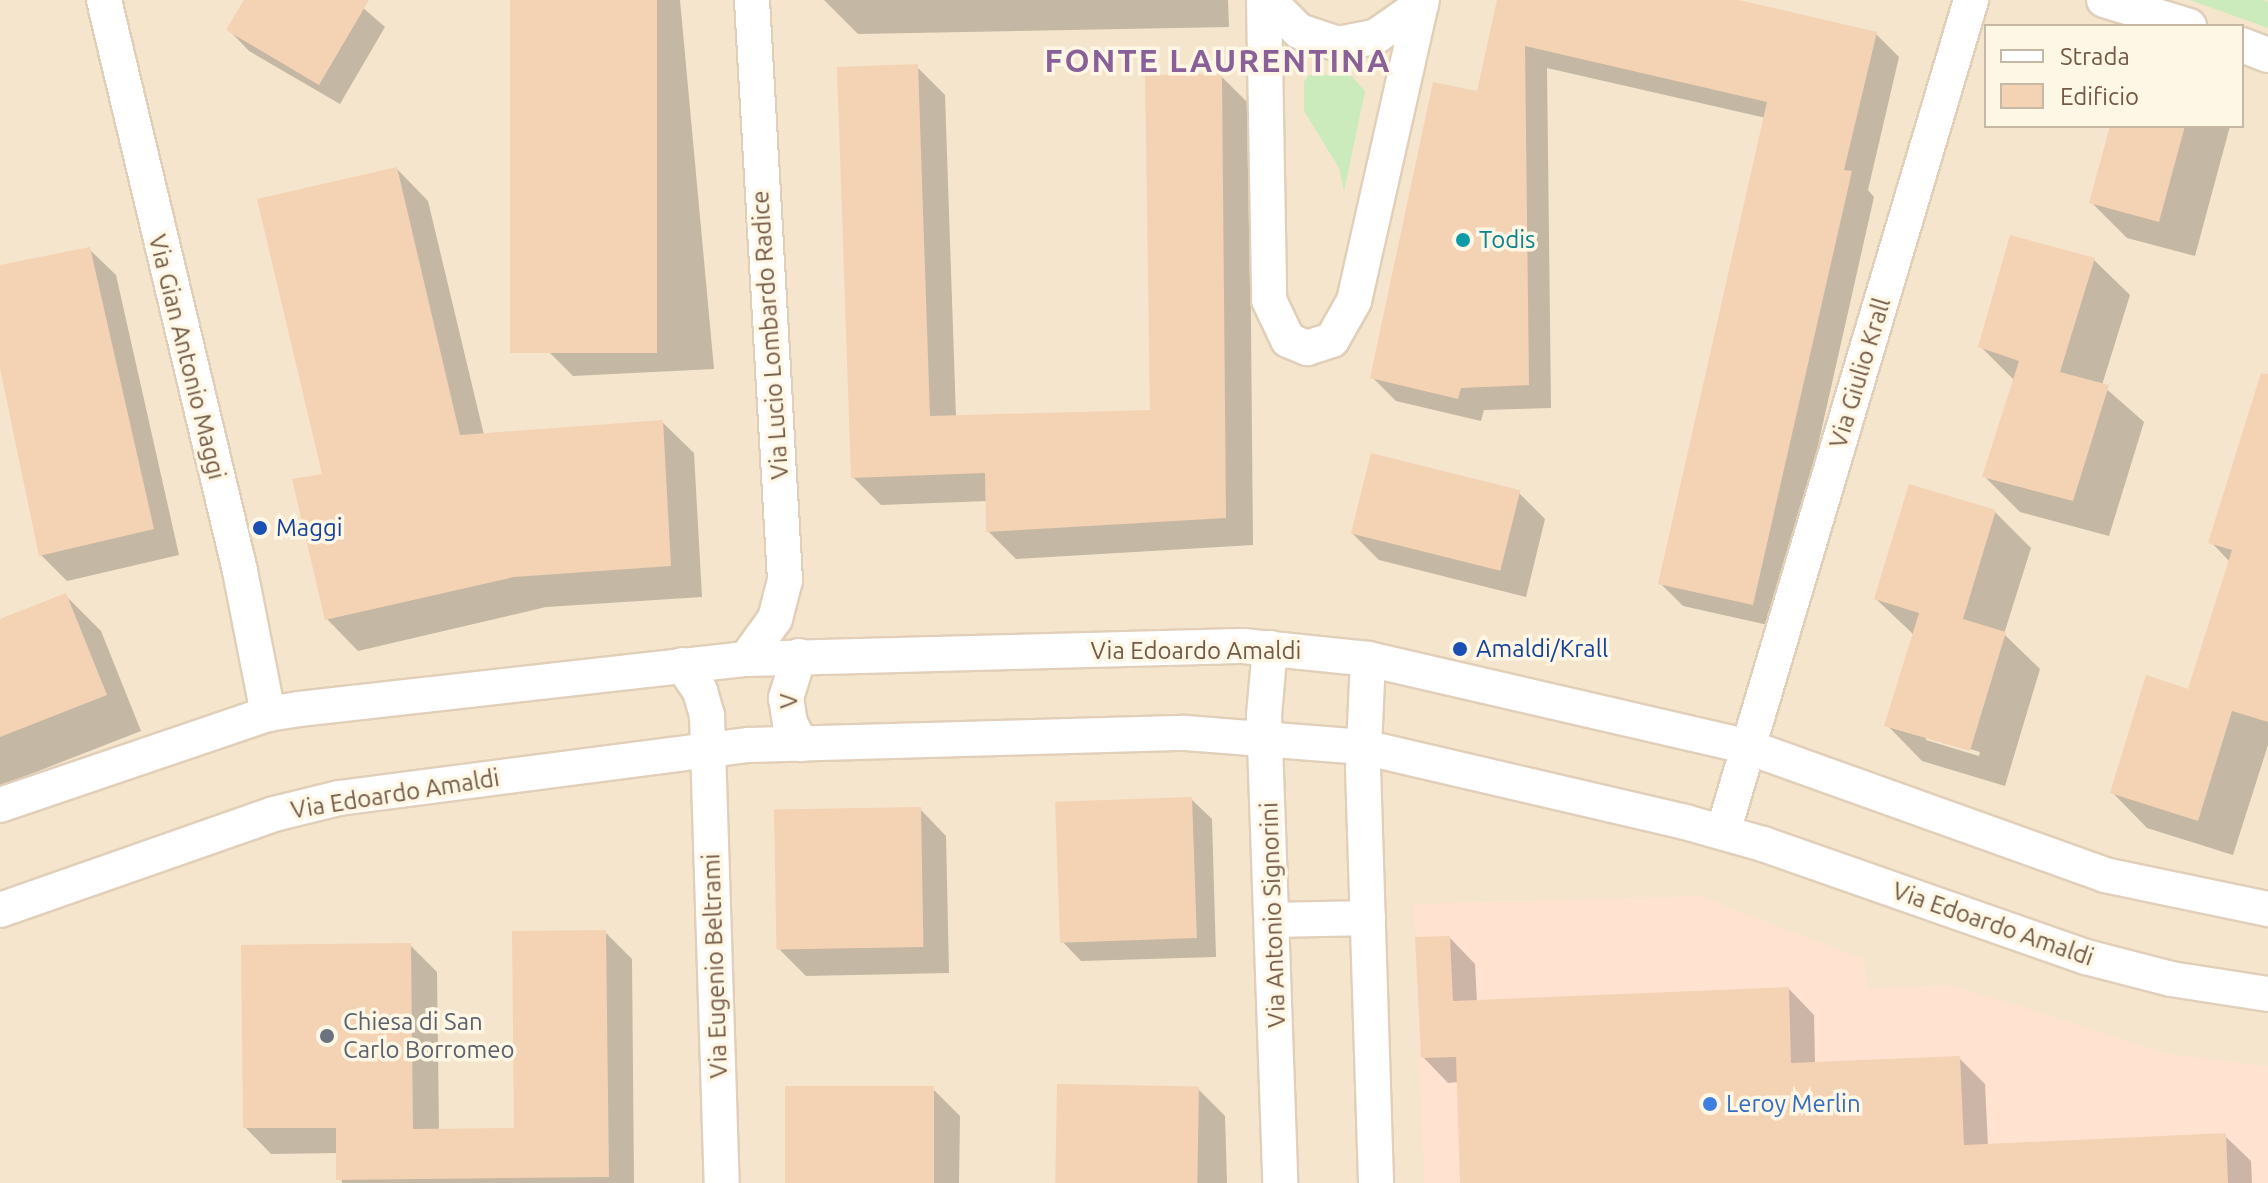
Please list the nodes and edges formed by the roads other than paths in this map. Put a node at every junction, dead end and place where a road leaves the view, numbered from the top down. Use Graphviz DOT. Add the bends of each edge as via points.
graph roads {
  1 [pos="104,0"];
  2 [pos="752,0"];
  3 [pos="1266,0"];
  4 [pos="1971,0"];
  5 [pos="2104,0"];
  6 [pos="1422,3"];
  7 [pos="2182,24"];
  8 [pos="2244,46"];
  9 [pos="2268,55"];
  10 [pos="1270,648"];
  11 [pos="799,656"];
  12 [pos="746,659"];
  13 [pos="1368,659"];
  14 [pos="682,665"];
  15 [pos="268,714"];
  16 [pos="1266,737"];
  17 [pos="801,744"];
  18 [pos="1363,747"];
  19 [pos="1748,747"];
  20 [pos="708,749"];
  21 [pos="0,805"];
  22 [pos="1723,832"];
  23 [pos="2268,909"];
  24 [pos="0,910"];
  25 [pos="1368,918"];
  26 [pos="1274,920"];
  27 [pos="2268,994"];
  28 [pos="722,1183"];
  29 [pos="1280,1183"];
  30 [pos="1376,1183"];
  1 -- 15 [label="street, Via Gian Antonio Maggi" via="240,571"];
  2 -- 12 [label="street, Via Lucio Lombardo Radice" via="785,580 775,619"];
  3 -- 6 [label="street" via="1299,31 1338,44 1375,37"];
  3 -- 6 [label="street" via="1269,300 1288,340 1307,348 1324,346 1342,330 1354,301"];
  4 -- 19 [label="street, Via Giulio Krall"];
  5 -- 7 [label="street"];
  8 -- 9 [label="street"];
  10 -- 11 [label="street, Via Edoardo Amaldi"];
  10 -- 13 [label="street, Via Edoardo Amaldi"];
  10 -- 16 [label="street, Via Antonio Signorini"];
  11 -- 12 [label="street, Via Edoardo Amaldi"];
  11 -- 17 [label="street, V" via="786,698"];
  12 -- 14 [label="street, Via Edoardo Amaldi"];
  13 -- 18 [label="street"];
  13 -- 19 [label="street, Via Edoardo Amaldi"];
  14 -- 15 [label="street, Via Edoardo Amaldi"];
  14 -- 20 [label="street" via="707,708"];
  15 -- 21 [label="street, Via Edoardo Amaldi"];
  16 -- 17 [label="street, Via Edoardo Amaldi" via="1186,733"];
  16 -- 18 [label="street, Via Edoardo Amaldi"];
  16 -- 26 [label="street, Via Antonio Signorini"];
  17 -- 20 [label="street, Via Edoardo Amaldi"];
  18 -- 22 [label="street, Via Edoardo Amaldi"];
  18 -- 25 [label="street"];
  19 -- 22 [label="street"];
  19 -- 23 [label="street, Via Edoardo Amaldi" via="2105,875"];
  20 -- 24 [label="street, Via Edoardo Amaldi" via="306,805"];
  20 -- 28 [label="street, Via Eugenio Beltrami"];
  22 -- 27 [label="street, Via Edoardo Amaldi" via="2086,957 2171,979"];
  25 -- 26 [label="street"];
  25 -- 30 [label="street"];
  26 -- 29 [label="street, Via Antonio Signorini"];
}
